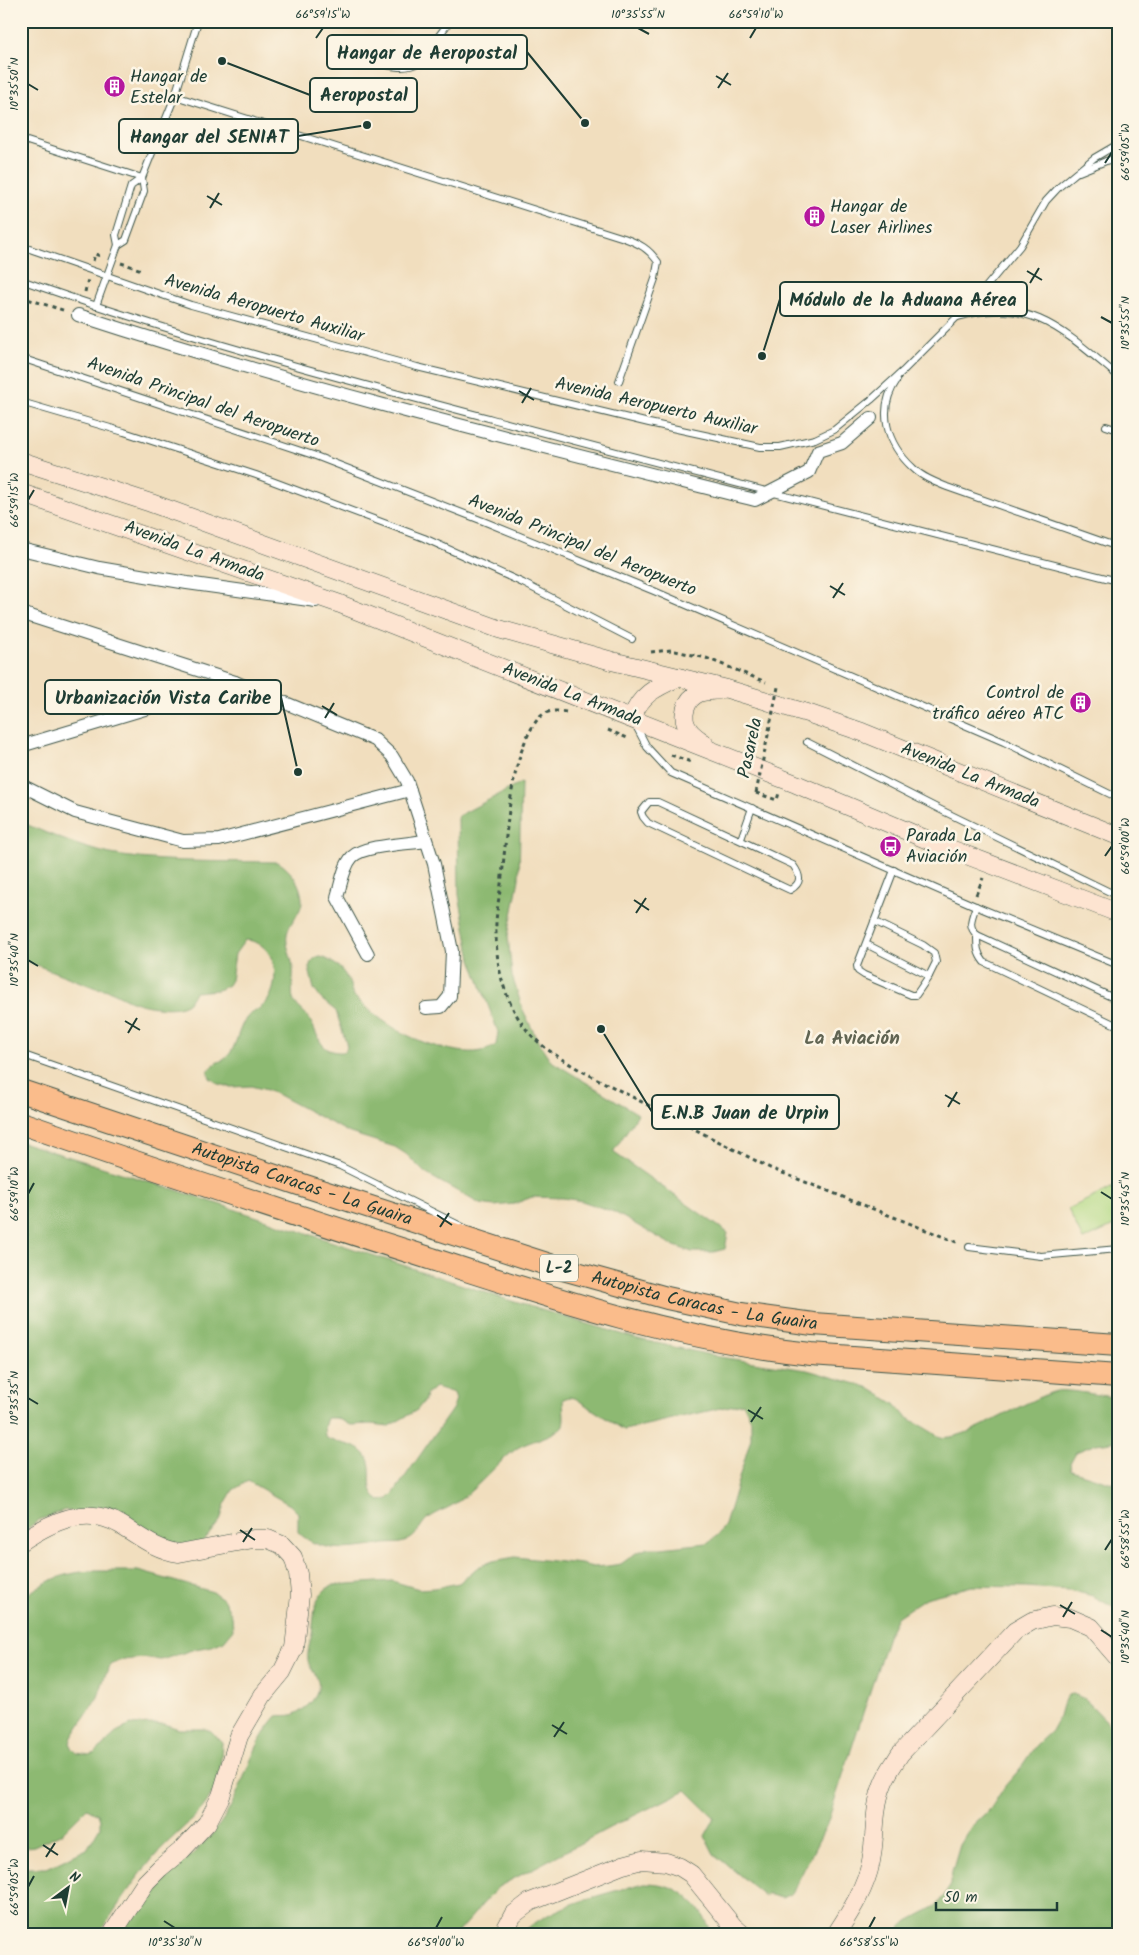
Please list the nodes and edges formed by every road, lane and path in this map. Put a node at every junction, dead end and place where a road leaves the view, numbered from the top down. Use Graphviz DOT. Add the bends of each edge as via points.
graph roads {
  1 [pos="198,21"];
  2 [pos="450,21"];
  3 [pos="363,59"];
  4 [pos="175,96"];
  5 [pos="21,139"];
  6 [pos="1118,144"];
  7 [pos="1118,158"];
  8 [pos="1070,176"];
  9 [pos="142,178"];
  10 [pos="118,245"];
  11 [pos="21,246"];
  12 [pos="112,260"];
  13 [pos="91,270"];
  14 [pos="142,270"];
  15 [pos="107,276"];
  16 [pos="21,280"];
  17 [pos="21,297"];
  18 [pos="82,302"];
  19 [pos="96,306"];
  20 [pos="78,315"];
  21 [pos="955,317"];
  22 [pos="21,358"];
  23 [pos="903,371"];
  24 [pos="1118,376"];
  25 [pos="619,380"];
  26 [pos="21,402"];
  27 [pos="871,418"];
  28 [pos="1106,426"];
  29 [pos="1118,430"];
  30 [pos="21,461"];
  31 [pos="21,492"];
  32 [pos="770,492"];
  33 [pos="1118,547"];
  34 [pos="21,549"];
  35 [pos="1118,581"];
  36 [pos="340,604"];
  37 [pos="21,612"];
  38 [pos="632,639"];
  39 [pos="706,658"];
  40 [pos="679,677"];
  41 [pos="754,677"];
  42 [pos="235,682"];
  43 [pos="778,687"];
  44 [pos="727,689"];
  45 [pos="572,714"];
  46 [pos="632,718"];
  47 [pos="604,728"];
  48 [pos="807,742"];
  49 [pos="21,746"];
  50 [pos="647,747"];
  51 [pos="713,751"];
  52 [pos="21,785"];
  53 [pos="410,790"];
  54 [pos="1118,798"];
  55 [pos="777,800"];
  56 [pos="752,808"];
  57 [pos="1118,836"];
  58 [pos="741,840"];
  59 [pos="426,841"];
  60 [pos="894,870"];
  61 [pos="1118,896"];
  62 [pos="976,906"];
  63 [pos="1118,913"];
  64 [pos="874,922"];
  65 [pos="977,935"];
  66 [pos="866,944"];
  67 [pos="368,954"];
  68 [pos="1118,965"];
  69 [pos="930,976"];
  70 [pos="1118,1000"];
  71 [pos="426,1008"];
  72 [pos="1118,1026"];
  73 [pos="21,1054"];
  74 [pos="21,1090"];
  75 [pos="21,1123"];
  76 [pos="472,1231"];
  77 [pos="481,1235"];
  78 [pos="969,1247"];
  79 [pos="1118,1249"];
  80 [pos="525,1257"];
  81 [pos="1118,1345"];
  82 [pos="1118,1376"];
  83 [pos="21,1542"];
  84 [pos="1118,1658"];
  85 [pos="112,1934"];
  86 [pos="503,1934"];
  87 [pos="742,1934"];
  88 [pos="836,1934"];
  1 -- 4 [label="lane"];
  2 -- 3 [label="lane" via="419,62 412,66"];
  4 -- 9 [label="lane"];
  4 -- 25 [label="lane" via="624,238 651,251 658,262 655,278"];
  5 -- 9 [label="lane"];
  6 -- 8 [label="lane"];
  7 -- 8 [label="lane"];
  8 -- 21 [label="lane, Avenida Aeropuerto Auxiliar" via="1046,201 1020,246 1002,269"];
  9 -- 10 [label="lane" via="144,191 126,240"];
  9 -- 10 [label="lane" via="131,186 116,235"];
  10 -- 12 [label="lane"];
  11 -- 13 [label="lane, Avenida Aeropuerto Auxiliar"];
  12 -- 13 [label="path" via="95,254"];
  12 -- 14 [label="path"];
  12 -- 15 [label="lane"];
  13 -- 15 [label="lane, Avenida Aeropuerto Auxiliar"];
  13 -- 18 [label="path"];
  15 -- 19 [label="lane"];
  15 -- 23 [label="lane, Avenida Aeropuerto Auxiliar" via="191,305 408,365 760,447 780,447 815,439 834,430"];
  16 -- 18 [label="lane"];
  17 -- 20 [label="path"];
  18 -- 19 [label="lane"];
  19 -- 32 [label="lane" via="405,396"];
  20 -- 32 [label="street" via="255,370 520,442 755,500"];
  21 -- 23 [label="lane, Avenida Aeropuerto Auxiliar"];
  21 -- 24 [label="lane" via="995,311 1019,312 1042,319 1065,333"];
  22 -- 54 [label="lane, Avenida Principal del Aeropuerto" via="313,455 483,521 1004,742"];
  23 -- 33 [label="lane" via="889,391 886,416 892,441 914,469 947,487"];
  26 -- 38 [label="lane" via="256,475 424,538"];
  27 -- 32 [label="street" via="842,443 818,451 809,472"];
  28 -- 29 [label="lane"];
  30 -- 40 [label="main road, Avenida La Armada" via="151,503 500,629"];
  31 -- 36 [label="main road, Avenida La Armada"];
  32 -- 35 [label="lane"];
  34 -- 36 [label="street" via="99,568"];
  36 -- 46 [label="main road, Avenida La Armada"];
  37 -- 42 [label="street"];
  39 -- 41 [label="path"];
  40 -- 44 [label="main road, Avenida La Armada"];
  40 -- 46 [label="main road" via="643,698"];
  42 -- 49 [label="street"];
  42 -- 53 [label="street" via="375,740 392,756"];
  43 -- 55 [label="path, Pasarela, bridge" via="756,793"];
  44 -- 51 [label="main road" via="692,697 684,712 689,730"];
  44 -- 57 [label="main road, Avenida La Armada" via="862,732"];
  45 -- 78 [label="path" via="554,710 546,713 527,739 518,762 507,830 496,932 500,973 517,1016 533,1039 580,1070 770,1168"];
  46 -- 50 [label="lane"];
  46 -- 51 [label="main road, Avenida La Armada"];
  47 -- 50 [label="path"];
  48 -- 61 [label="lane"];
  50 -- 56 [label="lane" via="671,773"];
  51 -- 63 [label="main road, Avenida La Armada" via="935,843"];
  52 -- 53 [label="street" via="75,812 183,841 219,840"];
  53 -- 59 [label="street"];
  56 -- 58 [label="lane"];
  56 -- 60 [label="lane"];
  58 -- 58 [label="lane" via="658,802 649,802 641,812 648,823 790,890 797,886 799,873 793,865"];
  59 -- 67 [label="street" via="366,850 353,856 346,867 337,898"];
  59 -- 71 [label="street" via="452,951 450,996 441,1007"];
  60 -- 62 [label="lane"];
  60 -- 64 [label="lane"];
  62 -- 65 [label="lane" via="970,925"];
  62 -- 68 [label="lane"];
  64 -- 66 [label="lane"];
  64 -- 69 [label="lane" via="934,953 936,962"];
  65 -- 70 [label="lane"];
  65 -- 72 [label="lane" via="976,948 984,962"];
  66 -- 69 [label="lane"];
  66 -- 69 [label="lane" via="857,966 864,975 911,995 920,992"];
  73 -- 76 [label="lane" via="340,1166"];
  74 -- 80 [label="highway, Autopista Caracas - La Guaira / L-2"];
  75 -- 82 [label="highway, Autopista Caracas - La Guaira / L-2" via="551,1297 689,1335 811,1354"];
  77 -- 80 [label="lane"];
  78 -- 79 [label="lane" via="1041,1256"];
  80 -- 81 [label="highway, Autopista Caracas - La Guaira / L-2" via="667,1298 776,1320"];
  83 -- 85 [label="main road" via="64,1519 86,1515 110,1520 171,1552 268,1539 282,1545 293,1557 298,1574 300,1595 294,1648 282,1672 263,1695 239,1736 221,1796 212,1814 200,1832 146,1882"];
  84 -- 88 [label="main road" via="1091,1627 1070,1618 1053,1616 1032,1621 1015,1631 900,1754 890,1770 880,1794 871,1862 864,1886"];
  86 -- 87 [label="main road" via="513,1916 530,1902 642,1860 666,1862 690,1874"];
}
